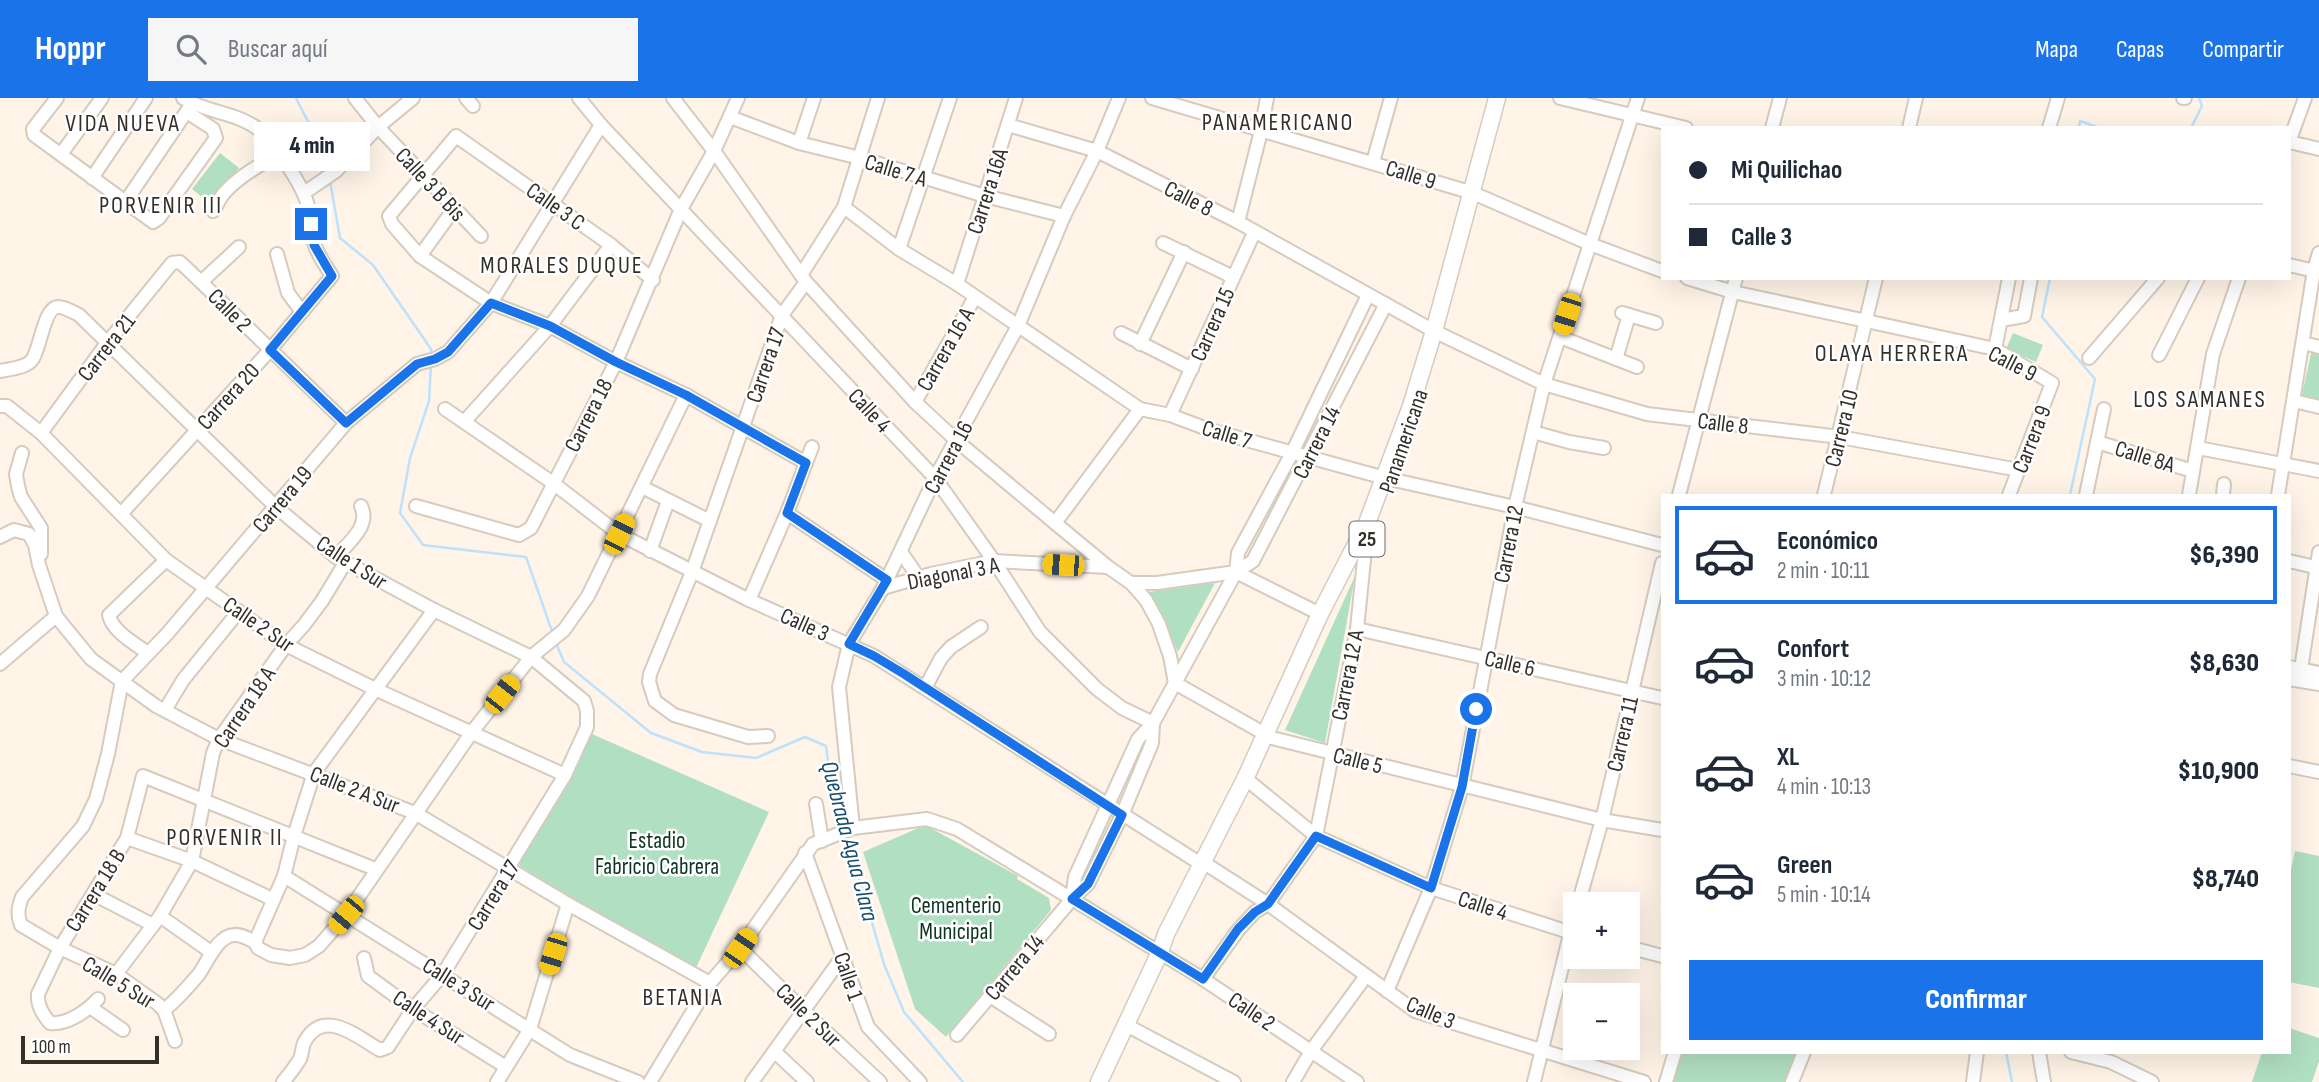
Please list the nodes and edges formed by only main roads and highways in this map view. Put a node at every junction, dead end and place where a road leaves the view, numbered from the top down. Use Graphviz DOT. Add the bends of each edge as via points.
graph roads {
  1 [pos="1497,98"];
  2 [pos="1504,98"];
  3 [pos="1476,194"];
  4 [pos="1388,478"];
  5 [pos="1269,737"];
  6 [pos="1205,865"];
  7 [pos="1099,1082"];
  1 -- 3 [label="main road, Panamericana / 25"];
  2 -- 3 [label="main road, Panamericana / 25"];
  3 -- 4 [label="main road, Panamericana / 25" via="1437,332"];
  4 -- 5 [label="main road, Panamericana / 25" via="1320,614"];
  4 -- 5 [label="main road, Panamericana / 25" via="1366,540"];
  5 -- 6 [label="main road, Panamericana / 25"];
  5 -- 6 [label="main road, Panamericana / 25" via="1251,783"];
  6 -- 7 [label="main road, Panamericana / 25" via="1166,934"];
}
